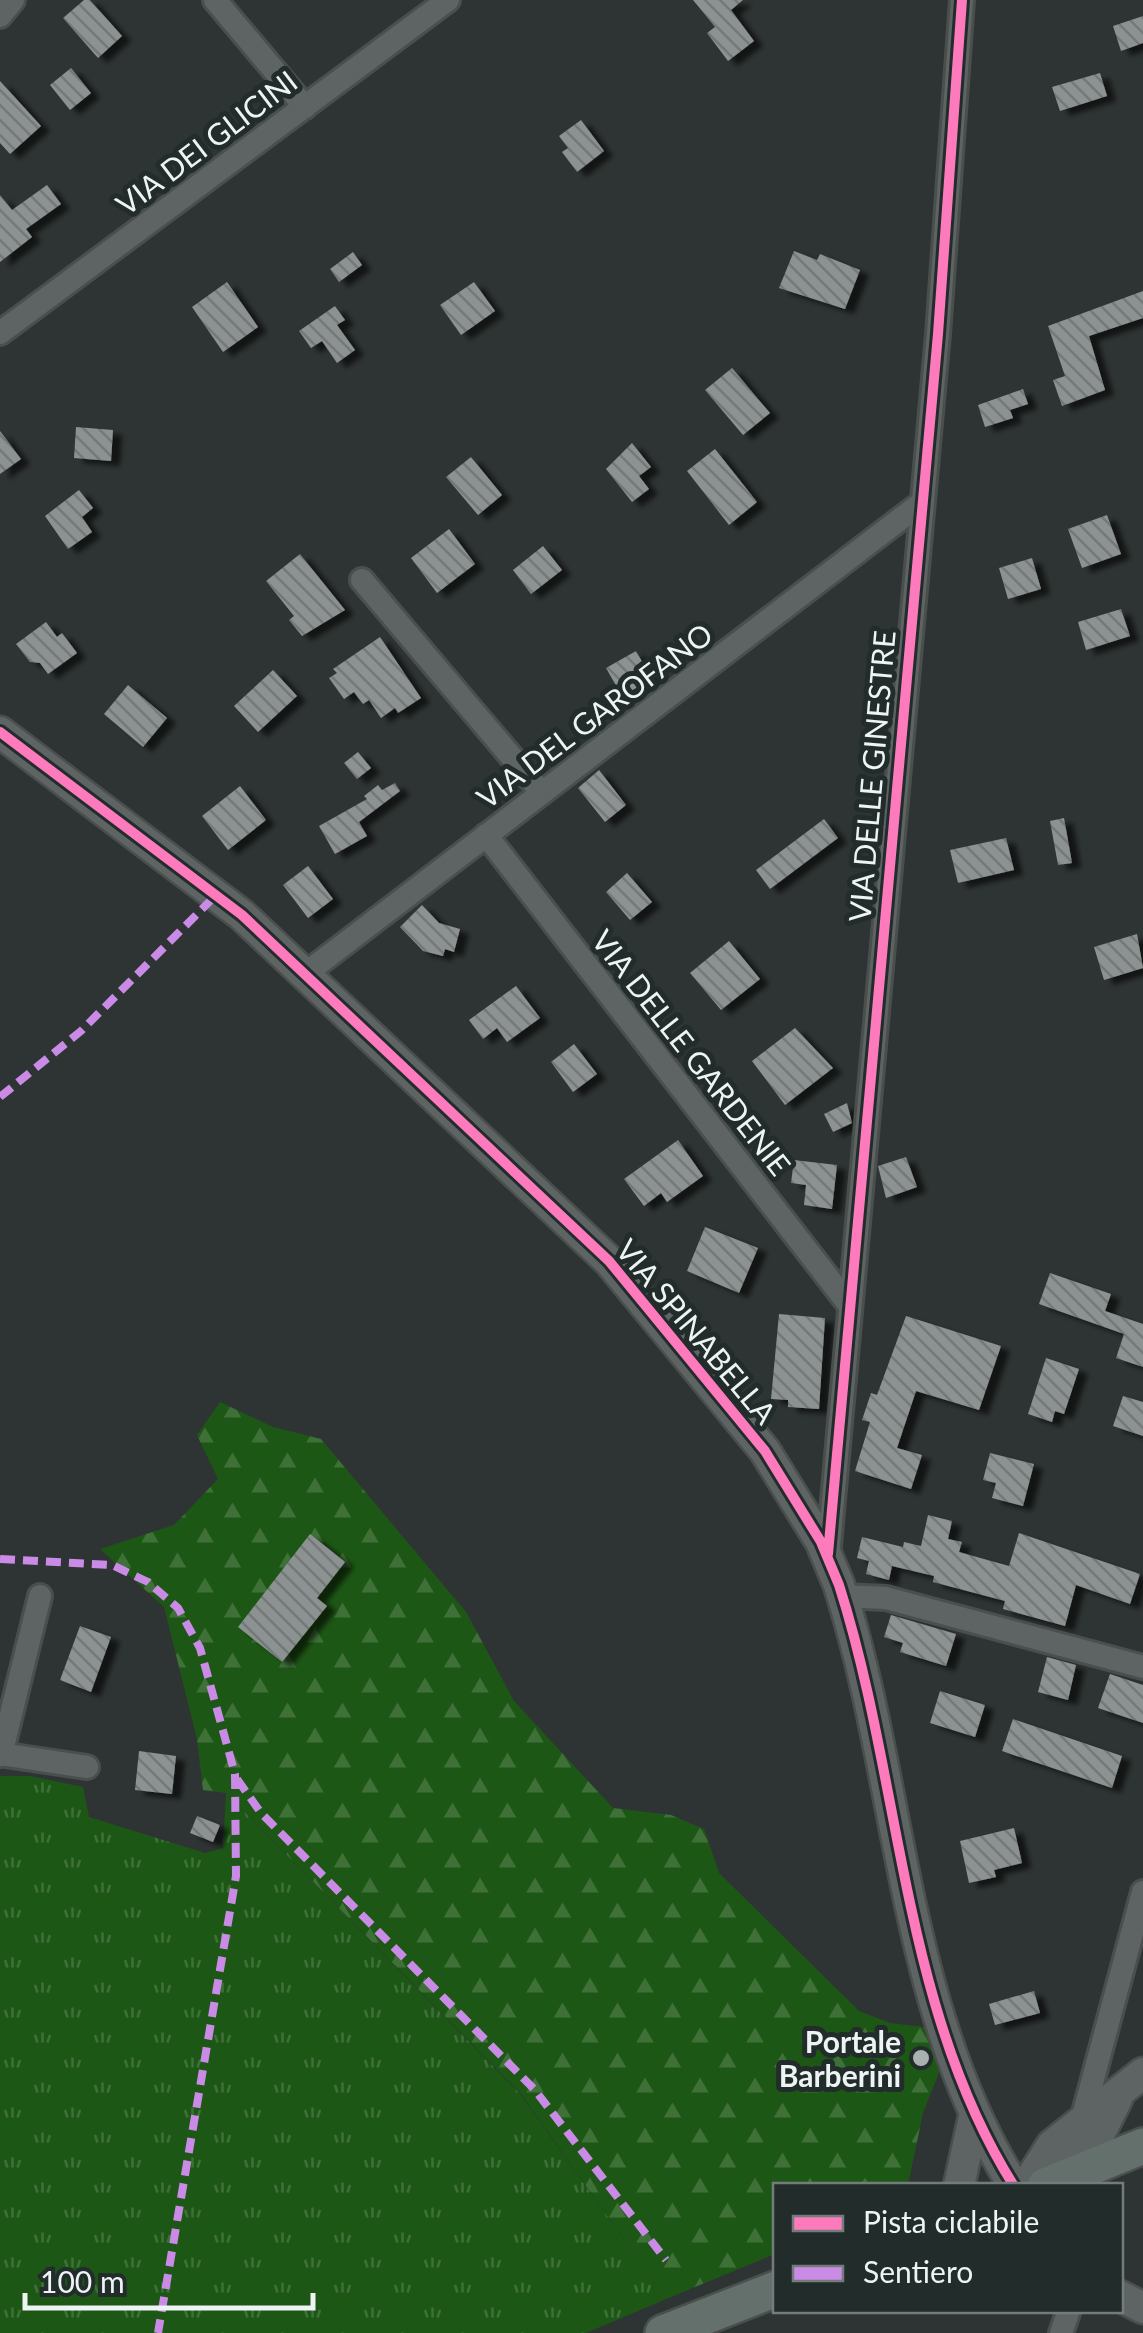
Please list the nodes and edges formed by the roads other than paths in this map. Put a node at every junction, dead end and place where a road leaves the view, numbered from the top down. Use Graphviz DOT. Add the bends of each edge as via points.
graph roads {
  1 [pos="13,0"];
  2 [pos="215,0"];
  3 [pos="448,0"];
  4 [pos="962,0"];
  5 [pos="0,16"];
  6 [pos="305,107"];
  7 [pos="0,333"];
  8 [pos="920,504"];
  9 [pos="362,580"];
  10 [pos="0,732"];
  11 [pos="542,792"];
  12 [pos="486,835"];
  13 [pos="305,974"];
  14 [pos="850,1306"];
  15 [pos="828,1556"];
  16 [pos="40,1596"];
  17 [pos="842,1596"];
  18 [pos="1143,1667"];
  19 [pos="0,1754"];
  20 [pos="88,1767"];
  21 [pos="1143,1892"];
  22 [pos="1143,2072"];
  23 [pos="1119,2094"];
  24 [pos="974,2118"];
  25 [pos="1082,2120"];
  26 [pos="1143,2146"];
  27 [pos="960,2183"];
  28 [pos="1012,2183"];
  29 [pos="1043,2183"];
  30 [pos="1044,2183"];
  31 [pos="1046,2183"];
  32 [pos="773,2290"];
  33 [pos="775,2313"];
  34 [pos="662,2333"];
  35 [pos="726,2333"];
  1 -- 5 [label="street"];
  2 -- 6 [label="street"];
  3 -- 6 [label="street, VIA DEI GLICINI"];
  4 -- 8 [label="street, VIA DELLE GINESTRE"];
  6 -- 7 [label="street, VIA DEI GLICINI"];
  8 -- 11 [label="street, VIA DEL GAROFANO"];
  8 -- 14 [label="street, VIA DELLE GINESTRE"];
  9 -- 11 [label="street"];
  10 -- 13 [label="street, VIA SPINABELLA" via="229,904"];
  11 -- 12 [label="street, VIA DEL GAROFANO"];
  12 -- 13 [label="street, VIA DEL GAROFANO"];
  12 -- 14 [label="street, VIA DELLE GARDENIE"];
  13 -- 15 [label="street, VIA SPINABELLA" via="624,1277 764,1451"];
  14 -- 15 [label="street, VIA DELLE GINESTRE"];
  15 -- 17 [label="street, VIA SPINABELLA"];
  16 -- 19 [label="street"];
  17 -- 18 [label="street" via="957,1615"];
  17 -- 24 [label="street, VIA SPINABELLA" via="922,1950"];
  19 -- 20 [label="street"];
  21 -- 25 [label="street"];
  22 -- 23 [label="street"];
  23 -- 25 [label="street"];
  23 -- 30 [label="street" via="1101,2131"];
  24 -- 27 [label="street, VIA SPINABELLA"];
  24 -- 28 [label="street, VIA SPINABELLA"];
  25 -- 29 [label="street" via="1048,2149"];
  26 -- 31 [label="main road"];
  32 -- 34 [label="main road"];
  33 -- 35 [label="main road"];
}
